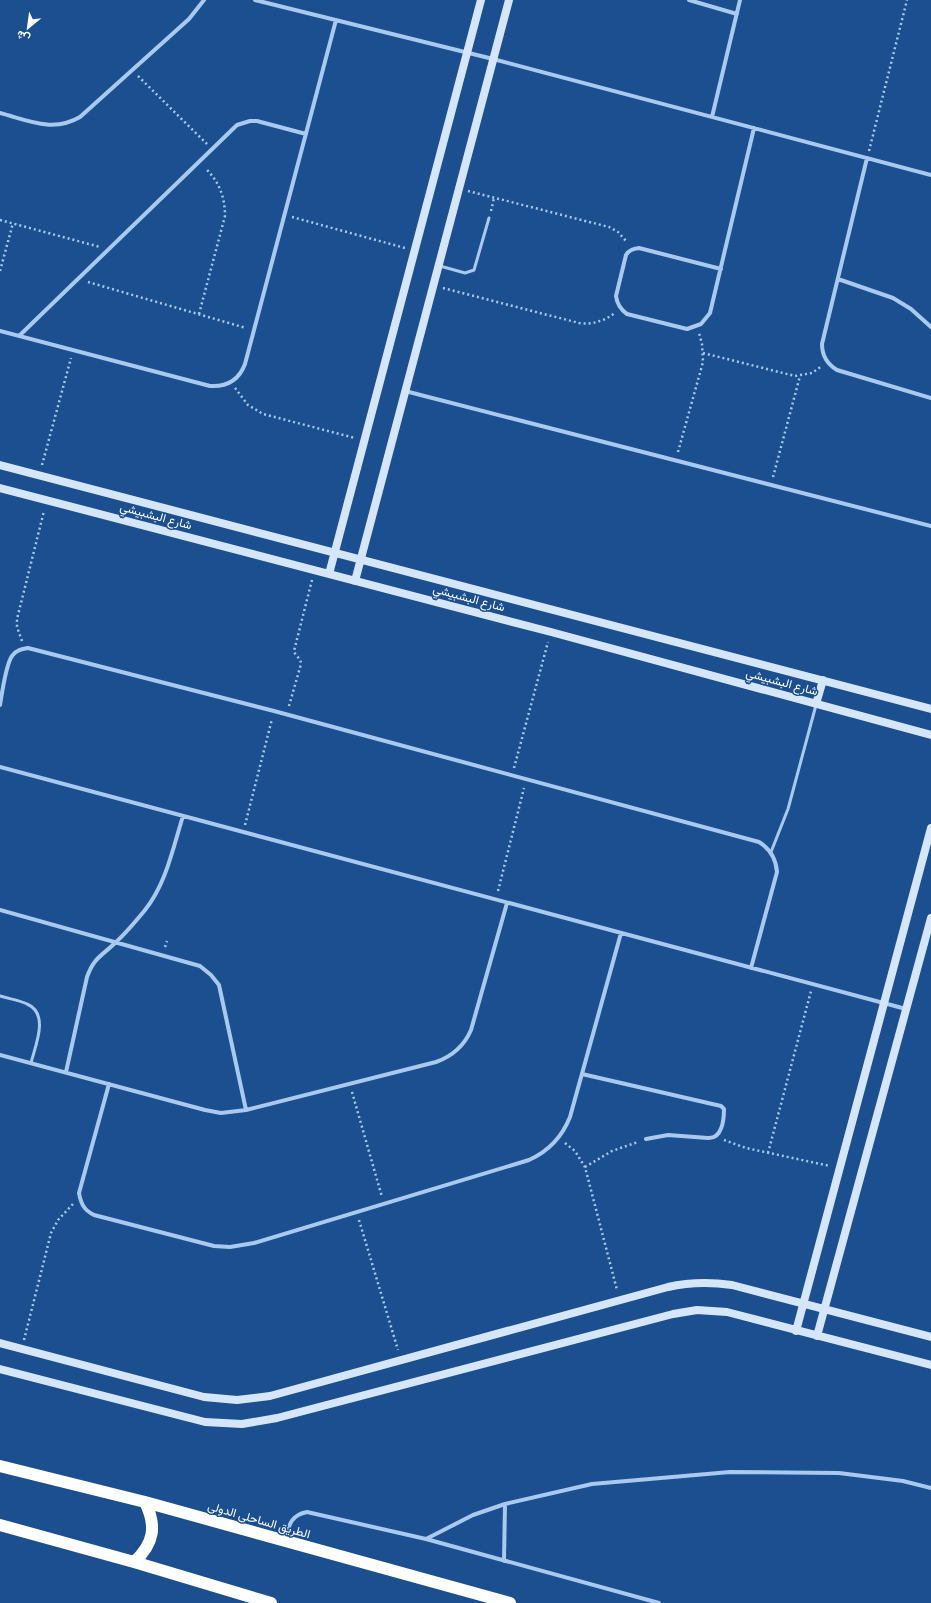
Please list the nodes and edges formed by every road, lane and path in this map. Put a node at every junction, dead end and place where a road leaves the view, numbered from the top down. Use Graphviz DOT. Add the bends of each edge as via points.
graph roads {
  1 [pos="204,0"];
  2 [pos="255,0"];
  3 [pos="481,0"];
  4 [pos="508,0"];
  5 [pos="689,0"];
  6 [pos="740,0"];
  7 [pos="907,0"];
  8 [pos="737,14"];
  9 [pos="336,20"];
  10 [pos="467,52"];
  11 [pos="493,59"];
  12 [pos="132,70"];
  13 [pos="0,113"];
  14 [pos="712,117"];
  15 [pos="754,128"];
  16 [pos="306,134"];
  17 [pos="212,149"];
  18 [pos="868,158"];
  19 [pos="198,162"];
  20 [pos="931,176"];
  21 [pos="459,189"];
  22 [pos="494,198"];
  23 [pos="284,215"];
  24 [pos="489,218"];
  25 [pos="0,220"];
  26 [pos="13,223"];
  27 [pos="108,249"];
  28 [pos="415,250"];
  29 [pos="631,250"];
  30 [pos="438,266"];
  31 [pos="721,269"];
  32 [pos="0,271"];
  33 [pos="77,279"];
  34 [pos="838,279"];
  35 [pos="433,286"];
  36 [pos="620,308"];
  37 [pos="199,314"];
  38 [pos="697,327"];
  39 [pos="931,328"];
  40 [pos="254,330"];
  41 [pos="0,331"];
  42 [pos="19,336"];
  43 [pos="73,350"];
  44 [pos="703,353"];
  45 [pos="827,362"];
  46 [pos="800,376"];
  47 [pos="232,382"];
  48 [pos="405,391"];
  49 [pos="931,398"];
  50 [pos="364,440"];
  51 [pos="676,461"];
  52 [pos="0,465"];
  53 [pos="40,476"];
  54 [pos="770,485"];
  55 [pos="0,488"];
  56 [pos="47,501"];
  57 [pos="931,526"];
  58 [pos="335,553"];
  59 [pos="361,560"];
  60 [pos="315,570"];
  61 [pos="329,574"];
  62 [pos="355,581"];
  63 [pos="551,632"];
  64 [pos="28,648"];
  65 [pos="823,680"];
  66 [pos="816,704"];
  67 [pos="0,705"];
  68 [pos="931,709"];
  69 [pos="274,711"];
  70 [pos="287,714"];
  71 [pos="931,735"];
  72 [pos="0,767"];
  73 [pos="512,775"];
  74 [pos="527,778"];
  75 [pos="183,816"];
  76 [pos="931,828"];
  77 [pos="243,832"];
  78 [pos="771,852"];
  79 [pos="496,900"];
  80 [pos="507,903"];
  81 [pos="0,910"];
  82 [pos="931,918"];
  83 [pos="621,933"];
  84 [pos="116,942"];
  85 [pos="752,968"];
  86 [pos="813,984"];
  87 [pos="0,996"];
  88 [pos="885,1004"];
  89 [pos="907,1009"];
  90 [pos="0,1055"];
  91 [pos="31,1063"];
  92 [pos="66,1072"];
  93 [pos="582,1074"];
  94 [pos="109,1084"];
  95 [pos="350,1084"];
  96 [pos="246,1110"];
  97 [pos="717,1136"];
  98 [pos="559,1138"];
  99 [pos="646,1139"];
  100 [pos="768,1153"];
  101 [pos="585,1167"];
  102 [pos="840,1168"];
  103 [pos="80,1199"];
  104 [pos="384,1204"];
  105 [pos="357,1212"];
  106 [pos="620,1300"];
  107 [pos="803,1304"];
  108 [pos="824,1310"];
  109 [pos="796,1331"];
  110 [pos="817,1336"];
  111 [pos="931,1337"];
  112 [pos="0,1343"];
  113 [pos="21,1349"];
  114 [pos="401,1360"];
  115 [pos="931,1365"];
  116 [pos="0,1369"];
  117 [pos="0,1466"];
  118 [pos="931,1488"];
  119 [pos="145,1502"];
  120 [pos="505,1504"];
  121 [pos="0,1525"];
  122 [pos="426,1539"];
  123 [pos="285,1541"];
  124 [pos="504,1561"];
  125 [pos="134,1562"];
  126 [pos="271,1603"];
  127 [pos="510,1603"];
  128 [pos="659,1603"];
  1 -- 12 [label="street" via="189,19"];
  2 -- 9 [label="street"];
  3 -- 10 [label="street"];
  4 -- 11 [label="street"];
  5 -- 8 [label="street"];
  6 -- 8 [label="street"];
  7 -- 18 [label="path"];
  8 -- 14 [label="street"];
  9 -- 10 [label="street"];
  9 -- 16 [label="street"];
  10 -- 11 [label="street"];
  10 -- 28 [label="street"];
  11 -- 14 [label="street"];
  11 -- 21 [label="street"];
  12 -- 13 [label="street" via="80,117 68,124 48,125"];
  12 -- 17 [label="path"];
  14 -- 15 [label="street"];
  15 -- 18 [label="street"];
  15 -- 31 [label="street"];
  16 -- 17 [label="street" via="250,121 237,125"];
  16 -- 23 [label="street"];
  17 -- 19 [label="street"];
  18 -- 20 [label="street"];
  18 -- 34 [label="street"];
  19 -- 27 [label="street"];
  19 -- 37 [label="path" via="206,168 219,186 225,206 225,216"];
  21 -- 22 [label="path"];
  21 -- 30 [label="street"];
  22 -- 24 [label="path"];
  22 -- 29 [label="path" via="609,227 622,236"];
  23 -- 28 [label="path"];
  23 -- 40 [label="street"];
  24 -- 30 [label="lane" via="474,270 465,273"];
  25 -- 26 [label="path"];
  26 -- 27 [label="path"];
  26 -- 32 [label="path"];
  27 -- 33 [label="street"];
  28 -- 50 [label="street"];
  29 -- 31 [label="street" via="639,248"];
  29 -- 36 [label="street" via="625,259 616,296"];
  30 -- 35 [label="street"];
  31 -- 38 [label="street" via="710,313"];
  33 -- 37 [label="path"];
  33 -- 42 [label="street"];
  34 -- 39 [label="street" via="893,298 911,309"];
  34 -- 45 [label="street" via="822,344"];
  35 -- 36 [label="path" via="579,324 600,322"];
  35 -- 48 [label="street"];
  36 -- 38 [label="street" via="627,314 687,330"];
  37 -- 40 [label="path"];
  38 -- 44 [label="path"];
  40 -- 47 [label="street" via="242,371"];
  41 -- 42 [label="street"];
  42 -- 43 [label="street"];
  43 -- 47 [label="street" via="210,386 218,387"];
  43 -- 53 [label="path"];
  44 -- 46 [label="path"];
  44 -- 51 [label="path" via="703,362"];
  45 -- 46 [label="path" via="812,373"];
  45 -- 49 [label="street" via="837,370"];
  46 -- 54 [label="path"];
  47 -- 50 [label="path" via="245,402 263,414"];
  48 -- 51 [label="street"];
  48 -- 59 [label="street"];
  50 -- 58 [label="street"];
  51 -- 54 [label="street"];
  52 -- 53 [label="street, شارع البشبيشي"];
  53 -- 58 [label="street, شارع البشبيشي"];
  54 -- 57 [label="street"];
  55 -- 56 [label="street, شارع البشبيشي"];
  56 -- 60 [label="street, شارع البشبيشي"];
  56 -- 64 [label="path" via="17,619 19,634"];
  58 -- 59 [label="street, شارع البشبيشي"];
  58 -- 61 [label="street"];
  59 -- 62 [label="street"];
  59 -- 65 [label="street, شارع البشبيشي"];
  60 -- 61 [label="street, شارع البشبيشي"];
  60 -- 70 [label="path" via="294,650 301,664"];
  61 -- 62 [label="street, شارع البشبيشي"];
  62 -- 63 [label="street, شارع البشبيشي"];
  63 -- 66 [label="street, شارع البشبيشي"];
  63 -- 73 [label="path"];
  64 -- 67 [label="street" via="15,652 10,660"];
  64 -- 69 [label="street"];
  65 -- 66 [label="street"];
  65 -- 68 [label="street, شارع البشبيشي"];
  66 -- 71 [label="street, شارع البشبيشي"];
  66 -- 78 [label="lane" via="788,809"];
  69 -- 70 [label="street"];
  69 -- 77 [label="path"];
  70 -- 73 [label="street"];
  72 -- 75 [label="street"];
  73 -- 74 [label="street"];
  74 -- 78 [label="street" via="759,842"];
  74 -- 79 [label="path"];
  75 -- 77 [label="street"];
  75 -- 84 [label="street" via="162,883 145,910"];
  76 -- 88 [label="street"];
  77 -- 79 [label="street"];
  78 -- 85 [label="street" via="776,872"];
  79 -- 80 [label="street"];
  80 -- 83 [label="street"];
  80 -- 95 [label="street" via="471,1030 461,1047 436,1062"];
  81 -- 84 [label="street"];
  82 -- 89 [label="street"];
  83 -- 85 [label="street"];
  83 -- 93 [label="street"];
  84 -- 92 [label="street" via="91,964"];
  84 -- 96 [label="street" via="200,966 219,985"];
  85 -- 86 [label="street"];
  86 -- 88 [label="street"];
  86 -- 100 [label="path"];
  87 -- 91 [label="lane" via="27,1004 37,1012 40,1026"];
  88 -- 89 [label="street"];
  88 -- 102 [label="street"];
  89 -- 108 [label="street"];
  90 -- 91 [label="street"];
  91 -- 92 [label="street"];
  92 -- 94 [label="street"];
  93 -- 97 [label="street" via="721,1106 724,1111"];
  93 -- 98 [label="street" via="570,1117"];
  94 -- 96 [label="street" via="213,1112 230,1113"];
  94 -- 103 [label="street" via="80,1187"];
  95 -- 96 [label="street"];
  95 -- 104 [label="path"];
  97 -- 99 [label="street" via="711,1139 668,1134"];
  97 -- 100 [label="path" via="730,1143"];
  98 -- 101 [label="path" via="575,1151"];
  98 -- 104 [label="street" via="546,1151 529,1160"];
  99 -- 101 [label="path" via="612,1151"];
  100 -- 102 [label="path"];
  101 -- 106 [label="path"];
  102 -- 107 [label="street"];
  103 -- 105 [label="street" via="85,1209 94,1214 214,1246 230,1247 254,1243"];
  103 -- 113 [label="path" via="63,1214 51,1233"];
  104 -- 105 [label="street"];
  105 -- 114 [label="path"];
  106 -- 107 [label="street" via="668,1287 706,1282 732,1285"];
  106 -- 114 [label="street"];
  107 -- 108 [label="street"];
  107 -- 109 [label="street"];
  108 -- 110 [label="street"];
  108 -- 111 [label="street"];
  109 -- 110 [label="street"];
  109 -- 116 [label="street" via="727,1312 684,1311 277,1418 242,1424 223,1424 188,1418"];
  110 -- 115 [label="street"];
  112 -- 113 [label="street"];
  113 -- 114 [label="street" via="220,1400 270,1396"];
  117 -- 119 [label="highway, الطريق الساحلى الدولى"];
  118 -- 120 [label="street" via="903,1481 839,1473 730,1472 592,1484"];
  119 -- 123 [label="highway, الطريق الساحلى الدولى"];
  119 -- 125 [label="highway" via="153,1523 152,1535 142,1554"];
  120 -- 122 [label="street" via="474,1514"];
  120 -- 124 [label="street"];
  121 -- 125 [label="highway"];
  122 -- 123 [label="street" via="307,1512 300,1513 290,1522"];
  122 -- 124 [label="street"];
  123 -- 127 [label="highway, الطريق الساحلى الدولى"];
  124 -- 128 [label="street"];
  125 -- 126 [label="highway"];
}
